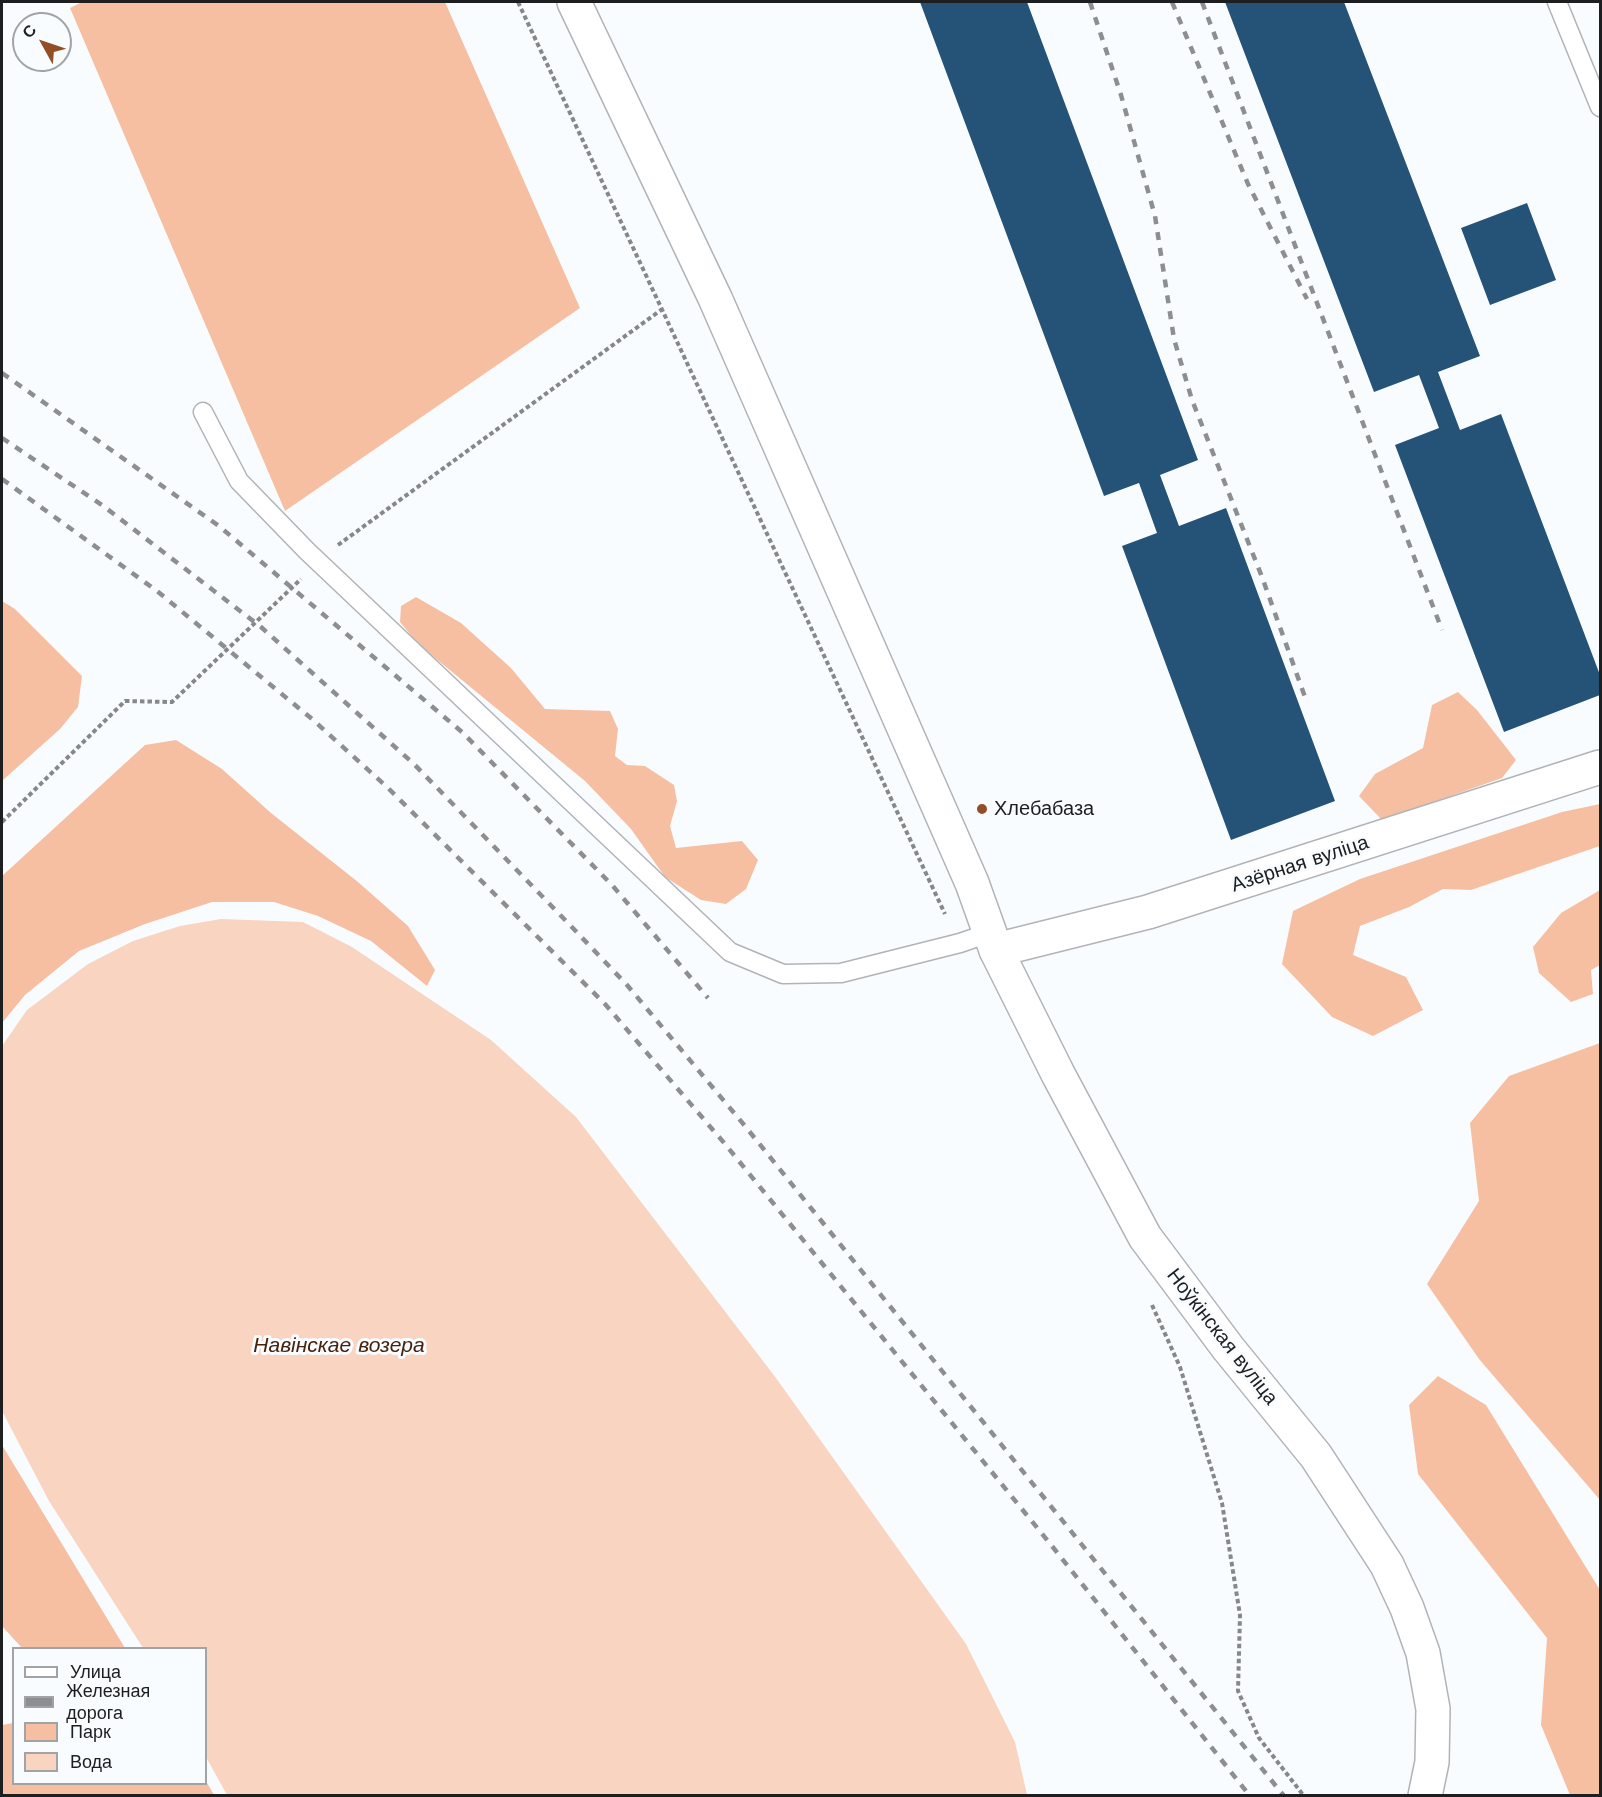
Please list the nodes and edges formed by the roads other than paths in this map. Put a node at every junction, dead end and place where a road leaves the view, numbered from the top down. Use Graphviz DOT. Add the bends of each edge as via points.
graph roads {
  1 [pos="574,2"];
  2 [pos="1557,2"];
  3 [pos="1600,107"];
  4 [pos="203,412"];
  5 [pos="1600,767"];
  6 [pos="994,941"];
  7 [pos="1425,1796"];
  1 -- 6 [label="main road, Ноўкінская вуліца" via="715,298"];
  2 -- 3 [label="lane"];
  4 -- 6 [label="lane" via="239,481 307,551 730,952 783,974 841,973 960,943"];
  5 -- 6 [label="main road, Азёрная вуліца" via="1148,912"];
  6 -- 7 [label="main road, Ноўкінская вуліца" via="1058,1074 1145,1237 1316,1456 1387,1565 1423,1653 1431,1698 1432,1762"];
}
